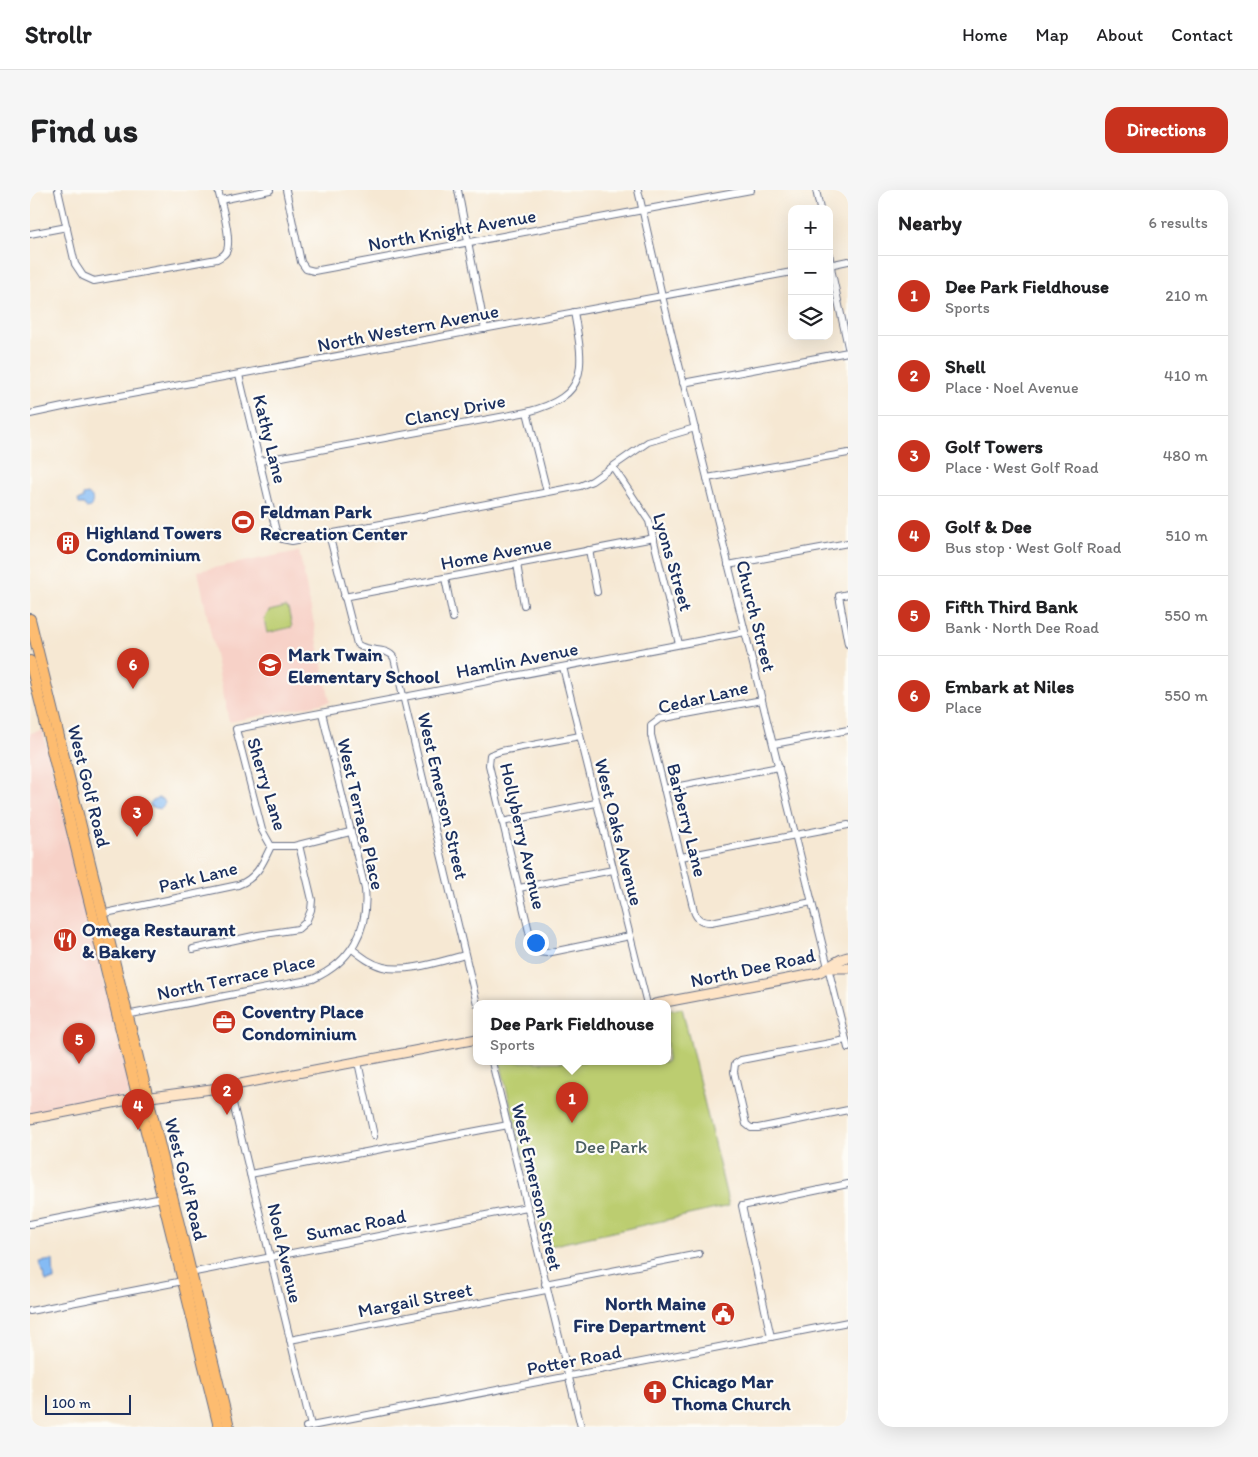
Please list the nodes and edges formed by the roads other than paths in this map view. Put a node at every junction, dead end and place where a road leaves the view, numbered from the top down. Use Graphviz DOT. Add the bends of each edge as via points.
graph roads {
  1 [pos="58,190"];
  2 [pos="218,190"];
  3 [pos="270,190"];
  4 [pos="286,190"];
  5 [pos="458,190"];
  6 [pos="638,190"];
  7 [pos="752,190"];
  8 [pos="816,190"];
  9 [pos="220,200"];
  10 [pos="819,205"];
  11 [pos="642,210"];
  12 [pos="67,227"];
  13 [pos="30,234"];
  14 [pos="468,243"];
  15 [pos="848,261"];
  16 [pos="833,264"];
  17 [pos="788,273"];
  18 [pos="833,279"];
  19 [pos="662,296"];
  20 [pos="574,312"];
  21 [pos="485,329"];
  22 [pos="848,347"];
  23 [pos="848,352"];
  24 [pos="239,375"];
  25 [pos="683,383"];
  26 [pos="527,412"];
  27 [pos="30,414"];
  28 [pos="695,428"];
  29 [pos="848,453"];
  30 [pos="260,461"];
  31 [pos="613,467"];
  32 [pos="707,478"];
  33 [pos="546,492"];
  34 [pos="329,534"];
  35 [pos="654,538"];
  36 [pos="848,543"];
  37 [pos="589,550"];
  38 [pos="517,564"];
  39 [pos="728,565"];
  40 [pos="445,578"];
  41 [pos="597,592"];
  42 [pos="848,594"];
  43 [pos="344,597"];
  44 [pos="524,605"];
  45 [pos="453,618"];
  46 [pos="30,619"];
  47 [pos="745,632"];
  48 [pos="679,644"];
  49 [pos="848,644"];
  50 [pos="30,662"];
  51 [pos="563,667"];
  52 [pos="37,681"];
  53 [pos="404,697"];
  54 [pos="762,700"];
  55 [pos="322,714"];
  56 [pos="651,725"];
  57 [pos="236,729"];
  58 [pos="848,730"];
  59 [pos="580,736"];
  60 [pos="774,744"];
  61 [pos="779,767"];
  62 [pos="664,789"];
  63 [pos="596,803"];
  64 [pos="502,822"];
  65 [pos="848,825"];
  66 [pos="350,832"];
  67 [pos="795,834"];
  68 [pos="299,845"];
  69 [pos="271,846"];
  70 [pos="681,858"];
  71 [pos="613,870"];
  72 [pos="519,888"];
  73 [pos="812,902"];
  74 [pos="98,915"];
  75 [pos="630,936"];
  76 [pos="193,948"];
  77 [pos="352,949"];
  78 [pos="465,955"];
  79 [pos="848,957"];
  80 [pos="828,968"];
  81 [pos="848,968"];
  82 [pos="476,1000"];
  83 [pos="645,1000"];
  84 [pos="671,1001"];
  85 [pos="122,1016"];
  86 [pos="473,1040"];
  87 [pos="846,1040"];
  88 [pos="848,1048"];
  89 [pos="358,1062"];
  90 [pos="493,1065"];
  91 [pos="229,1086"];
  92 [pos="143,1099"];
  93 [pos="848,1110"];
  94 [pos="30,1119"];
  95 [pos="508,1125"];
  96 [pos="374,1136"];
  97 [pos="250,1174"];
  98 [pos="848,1184"];
  99 [pos="162,1198"];
  100 [pos="527,1207"];
  101 [pos="30,1224"];
  102 [pos="699,1254"];
  103 [pos="270,1257"];
  104 [pos="185,1276"];
  105 [pos="546,1287"];
  106 [pos="30,1310"];
  107 [pos="848,1322"];
  108 [pos="771,1337"];
  109 [pos="290,1340"];
  110 [pos="568,1376"];
  111 [pos="341,1424"];
  112 [pos="219,1427"];
  113 [pos="229,1427"];
  114 [pos="308,1427"];
  115 [pos="580,1427"];
  1 -- 12 [label="street"];
  2 -- 9 [label="street"];
  3 -- 9 [label="street"];
  4 -- 14 [label="street, North Knight Avenue" via="301,262 306,269 314,271"];
  5 -- 14 [label="street"];
  6 -- 11 [label="street, Church Street"];
  7 -- 11 [label="street, North Knight Avenue"];
  8 -- 10 [label="street"];
  9 -- 12 [label="street" via="229,240 222,257 100,281 87,279 78,271"];
  11 -- 14 [label="street, North Knight Avenue"];
  11 -- 19 [label="street, Church Street"];
  12 -- 13 [label="street"];
  14 -- 21 [label="street"];
  15 -- 16 [label="street"];
  17 -- 19 [label="street, North Western Avenue"];
  18 -- 22 [label="street"];
  19 -- 20 [label="street, North Western Avenue"];
  19 -- 25 [label="street, Church Street"];
  20 -- 21 [label="street, North Western Avenue"];
  20 -- 26 [label="street, Clancy Drive" via="581,356 578,377 559,401"];
  21 -- 24 [label="street, North Western Avenue"];
  23 -- 25 [label="street"];
  24 -- 27 [label="street, North Western Avenue"];
  24 -- 30 [label="street, Kathy Lane"];
  25 -- 28 [label="street, Church Street"];
  26 -- 30 [label="street, Clancy Drive"];
  26 -- 33 [label="street"];
  28 -- 31 [label="street" via="648,442"];
  28 -- 32 [label="street, Church Street"];
  29 -- 32 [label="street"];
  30 -- 34 [label="street, Kathy Lane" via="276,531 282,539 292,541"];
  31 -- 33 [label="street" via="586,484"];
  31 -- 35 [label="street, Lyons Street" via="649,521"];
  32 -- 39 [label="street, Church Street"];
  33 -- 34 [label="street"];
  34 -- 43 [label="street, West Emerson Street"];
  35 -- 37 [label="street, Home Avenue"];
  35 -- 48 [label="street, Lyons Street"];
  36 -- 39 [label="street"];
  37 -- 38 [label="street, Home Avenue"];
  37 -- 41 [label="street"];
  38 -- 40 [label="street, Home Avenue"];
  38 -- 44 [label="street"];
  39 -- 47 [label="street, Church Street"];
  40 -- 43 [label="street, Home Avenue"];
  40 -- 45 [label="street"];
  42 -- 49 [label="street" via="839,596"];
  43 -- 53 [label="street, West Emerson Street" via="357,644 392,654"];
  46 -- 52 [label="main road, West Golf Road"];
  47 -- 48 [label="street, Hamlin Avenue"];
  47 -- 54 [label="street, Church Street"];
  48 -- 51 [label="street, Hamlin Avenue"];
  50 -- 52 [label="main road, West Golf Road"];
  51 -- 53 [label="street, Hamlin Avenue"];
  51 -- 59 [label="street, West Oaks Avenue"];
  52 -- 74 [label="main road, West Golf Road"];
  52 -- 74 [label="main road, West Golf Road" via="70,825"];
  53 -- 55 [label="street, Hamlin Avenue"];
  53 -- 78 [label="street, West Emerson Street"];
  54 -- 56 [label="street, Cedar Lane" via="659,719"];
  54 -- 60 [label="street, Church Street"];
  55 -- 57 [label="street, Hamlin Avenue"];
  55 -- 66 [label="street, West Terrace Place"];
  56 -- 62 [label="street, Barberry Lane"];
  57 -- 69 [label="street, Sherry Lane" via="262,830"];
  58 -- 60 [label="street"];
  59 -- 63 [label="street, West Oaks Avenue"];
  59 -- 64 [label="street, Hollyberry Avenue" via="490,755 489,765"];
  60 -- 61 [label="street, Church Street"];
  61 -- 62 [label="street"];
  61 -- 67 [label="street, Church Street"];
  62 -- 70 [label="street, Barberry Lane"];
  63 -- 64 [label="street"];
  63 -- 71 [label="street, West Oaks Avenue"];
  64 -- 72 [label="street, Hollyberry Avenue"];
  65 -- 67 [label="street"];
  66 -- 68 [label="street"];
  66 -- 77 [label="street, West Terrace Place" via="366,901 363,923"];
  67 -- 70 [label="street"];
  67 -- 73 [label="street, Church Street"];
  68 -- 69 [label="street"];
  68 -- 76 [label="street" via="312,900 306,922 298,929"];
  69 -- 74 [label="street, Park Lane" via="255,875 247,882"];
  70 -- 73 [label="street, Barberry Lane" via="694,911 700,920 711,922"];
  71 -- 72 [label="street"];
  71 -- 75 [label="street, West Oaks Avenue"];
  72 -- 75 [label="street, Hollyberry Avenue" via="532,944 538,952 547,953"];
  73 -- 80 [label="street, Church Street"];
  74 -- 85 [label="main road, West Golf Road"];
  74 -- 85 [label="main road, West Golf Road" via="108,978"];
  75 -- 83 [label="street, West Oaks Avenue"];
  77 -- 78 [label="street" via="372,962 390,968 412,967"];
  77 -- 85 [label="street, North Terrace Place" via="338,965 313,979"];
  78 -- 82 [label="street, West Emerson Street"];
  79 -- 80 [label="street" via="840,958"];
  80 -- 81 [label="street"];
  80 -- 84 [label="street, North Dee Road" via="818,973"];
  80 -- 87 [label="street, Church Street"];
  85 -- 92 [label="main road, West Golf Road"];
  86 -- 89 [label="street"];
  87 -- 88 [label="street, Church Street"];
  87 -- 93 [label="street" via="742,1060 735,1064 734,1072 746,1124 751,1128"];
  89 -- 91 [label="street"];
  89 -- 96 [label="street"];
  90 -- 95 [label="street, West Emerson Street"];
  91 -- 92 [label="street"];
  91 -- 97 [label="street, Noel Avenue"];
  92 -- 94 [label="street"];
  92 -- 99 [label="main road, West Golf Road"];
  92 -- 104 [label="main road, West Golf Road"];
  95 -- 97 [label="street"];
  95 -- 100 [label="street, West Emerson Street"];
  97 -- 103 [label="street, Noel Avenue"];
  98 -- 108 [label="street" via="742,1206"];
  99 -- 101 [label="street"];
  99 -- 104 [label="main road, West Golf Road"];
  100 -- 103 [label="street, Sumac Road"];
  100 -- 105 [label="street, West Emerson Street"];
  102 -- 105 [label="street, Margail Street"];
  103 -- 104 [label="street, Sumac Road"];
  103 -- 109 [label="street, Noel Avenue"];
  104 -- 106 [label="street, Sumac Road"];
  104 -- 112 [label="main road, West Golf Road"];
  104 -- 113 [label="main road, West Golf Road"];
  105 -- 109 [label="street, Margail Street"];
  105 -- 110 [label="street, West Emerson Street"];
  107 -- 108 [label="street, Potter Road"];
  108 -- 110 [label="street, Potter Road"];
  109 -- 114 [label="street, Noel Avenue"];
  110 -- 111 [label="street, Potter Road"];
  110 -- 115 [label="street, West Emerson Street"];
  111 -- 114 [label="street, Potter Road"];
}
